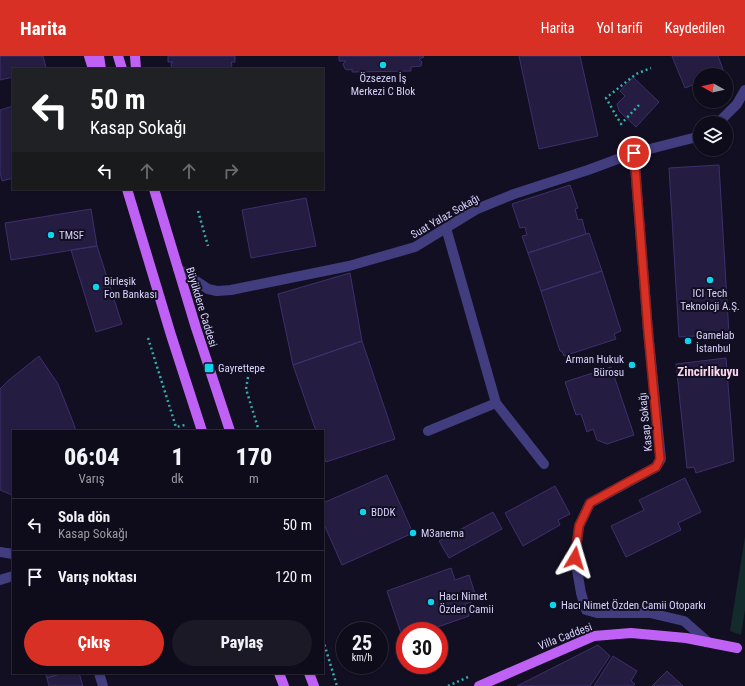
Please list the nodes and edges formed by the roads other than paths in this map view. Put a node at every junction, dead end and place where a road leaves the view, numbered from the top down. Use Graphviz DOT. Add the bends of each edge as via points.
graph roads {
  1 [pos="89,56"];
  2 [pos="100,56"];
  3 [pos="118,56"];
  4 [pos="134,56"];
  5 [pos="93,68"];
  6 [pos="101,68"];
  7 [pos="122,68"];
  8 [pos="136,68"];
  9 [pos="745,90"];
  10 [pos="725,116"];
  11 [pos="693,138"];
  12 [pos="634,153"];
  13 [pos="127,190"];
  14 [pos="154,190"];
  15 [pos="446,228"];
  16 [pos="178,269"];
  17 [pos="496,403"];
  18 [pos="202,430"];
  19 [pos="230,430"];
  20 [pos="428,431"];
  21 [pos="544,464"];
  22 [pos="0,552"];
  23 [pos="12,554"];
  24 [pos="12,576"];
  25 [pos="0,580"];
  26 [pos="708,642"];
  27 [pos="737,648"];
  28 [pos="99,674"];
  29 [pos="279,674"];
  30 [pos="309,674"];
  31 [pos="103,686"];
  32 [pos="284,686"];
  33 [pos="314,686"];
  34 [pos="479,686"];
  1 -- 5 [label="main road"];
  2 -- 6 [label="main road"];
  3 -- 7 [label="main road"];
  4 -- 8 [label="main road"];
  9 -- 10 [label="street" via="737,104"];
  11 -- 12 [label="street, Suat Yalaz Sokağı"];
  12 -- 15 [label="street, Suat Yalaz Sokağı" via="514,194 477,209"];
  12 -- 26 [label="street, Kasap Sokağı" via="660,459 656,467 590,503 579,526 575,558 586,610 597,613 650,613 684,621"];
  13 -- 18 [label="main road"];
  14 -- 16 [label="main road, Büyükdere Caddesi"];
  15 -- 16 [label="street, Suat Yalaz Sokağı" via="415,247 386,256 231,290 217,292 208,289"];
  15 -- 17 [label="street"];
  16 -- 19 [label="main road, Büyükdere Caddesi"];
  17 -- 20 [label="street"];
  17 -- 21 [label="street"];
  22 -- 23 [label="street"];
  24 -- 25 [label="street"];
  26 -- 27 [label="main road, Villa Caddesi"];
  26 -- 34 [label="main road, Villa Caddesi" via="631,633 594,636"];
  28 -- 31 [label="street"];
  29 -- 32 [label="main road"];
  30 -- 33 [label="main road"];
}
